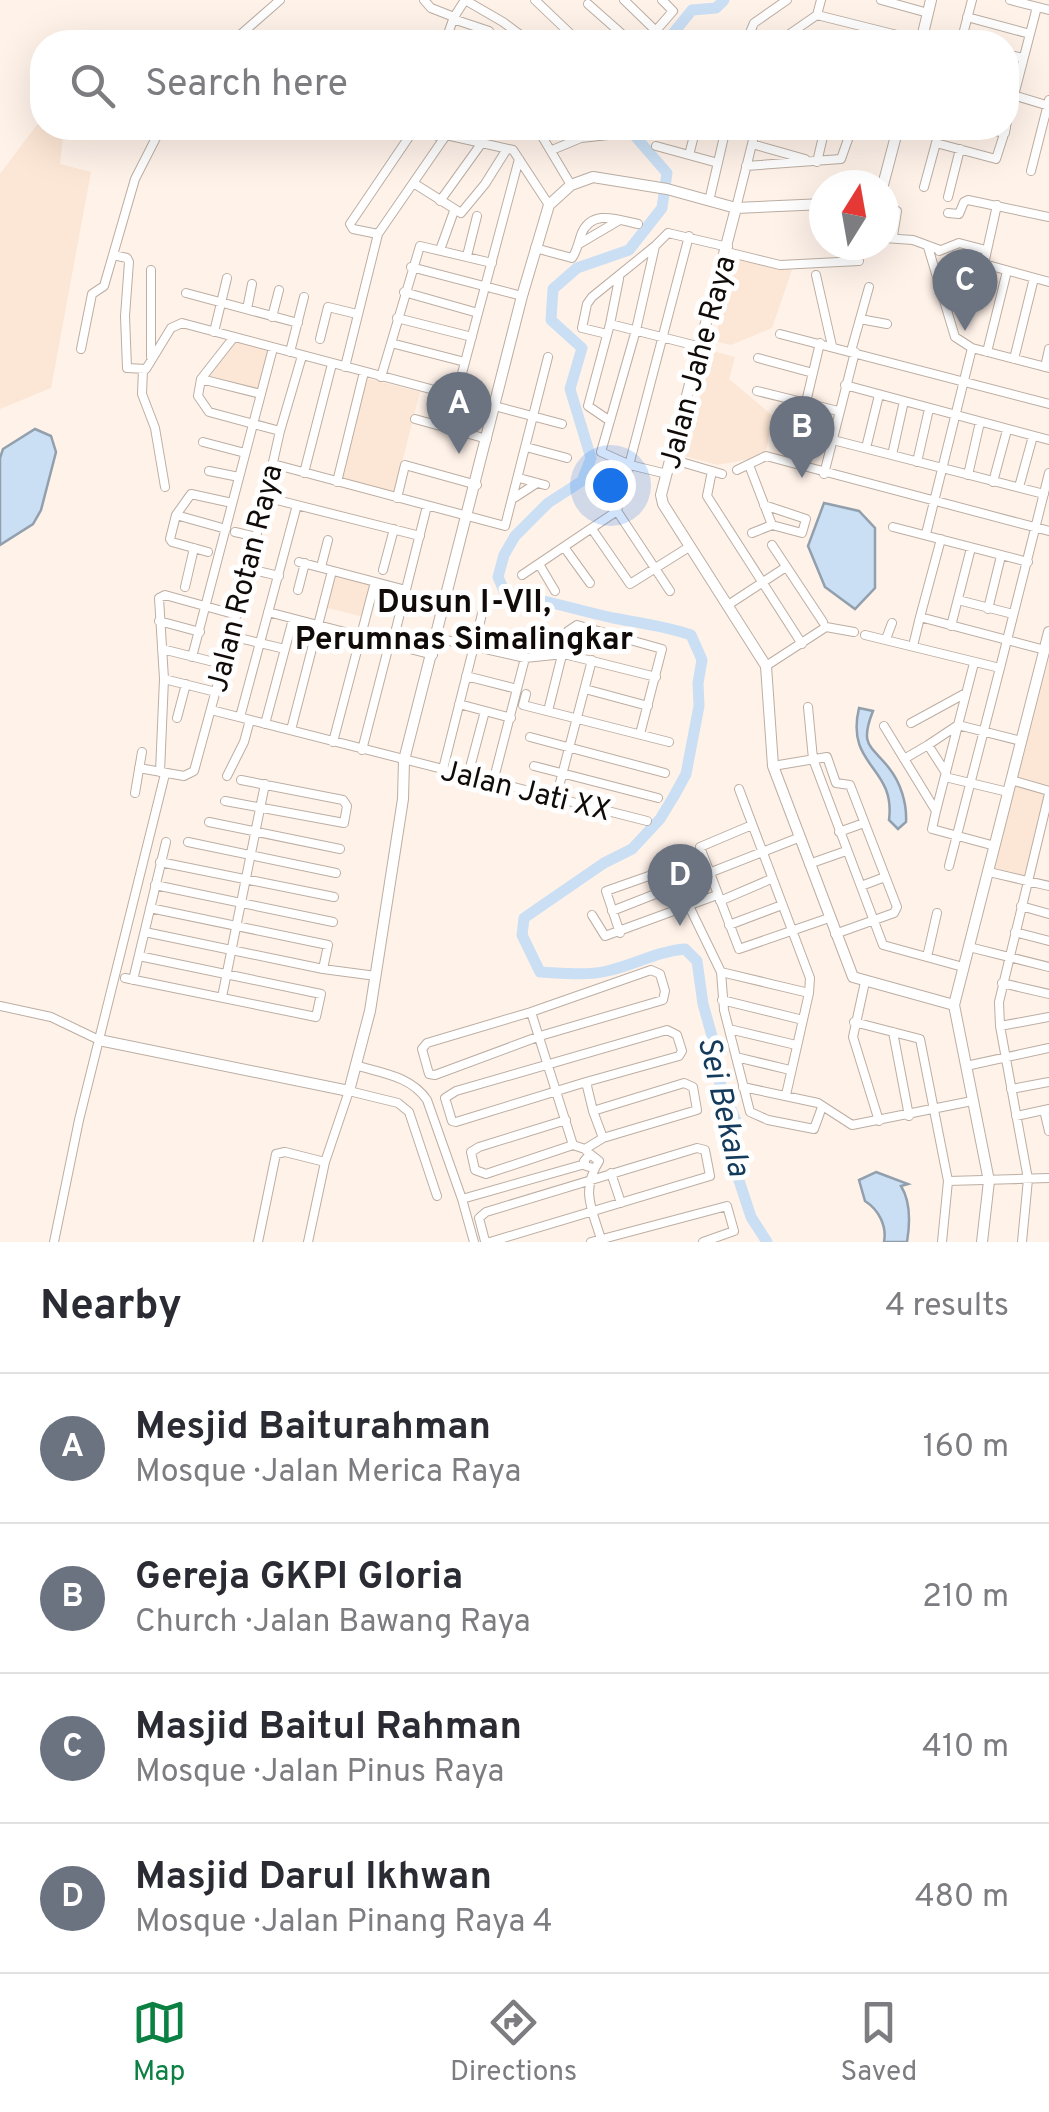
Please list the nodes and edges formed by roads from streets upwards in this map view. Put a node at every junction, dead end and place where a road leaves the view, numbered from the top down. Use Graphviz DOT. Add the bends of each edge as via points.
graph roads {
  1 [pos="280,0"];
  2 [pos="424,0"];
  3 [pos="465,0"];
  4 [pos="624,0"];
  5 [pos="662,0"];
  6 [pos="787,0"];
  7 [pos="821,0"];
  8 [pos="931,0"];
  9 [pos="972,0"];
  10 [pos="1010,0"];
  11 [pos="537,1"];
  12 [pos="888,1"];
  13 [pos="588,4"];
  14 [pos="1037,7"];
  15 [pos="1049,10"];
  16 [pos="928,12"];
  17 [pos="817,15"];
  18 [pos="967,17"];
  19 [pos="454,18"];
  20 [pos="246,30"];
  21 [pos="450,30"];
  22 [pos="486,30"];
  23 [pos="514,30"];
  24 [pos="565,30"];
  25 [pos="617,30"];
  26 [pos="655,30"];
  27 [pos="659,30"];
  28 [pos="751,30"];
  29 [pos="795,30"];
  30 [pos="878,30"];
  31 [pos="924,30"];
  32 [pos="964,30"];
  33 [pos="1015,30"];
  34 [pos="1019,31"];
  35 [pos="1030,34"];
  36 [pos="1019,57"];
  37 [pos="1023,58"];
  38 [pos="1019,67"];
  39 [pos="1019,96"];
  40 [pos="1048,104"];
  41 [pos="156,140"];
  42 [pos="406,140"];
  43 [pos="443,140"];
  44 [pos="467,140"];
  45 [pos="545,140"];
  46 [pos="576,140"];
  47 [pos="691,140"];
  48 [pos="723,140"];
  49 [pos="753,140"];
  50 [pos="821,140"];
  51 [pos="848,140"];
  52 [pos="895,140"];
  53 [pos="937,140"];
  54 [pos="1002,140"];
  55 [pos="936,143"];
  56 [pos="481,144"];
  57 [pos="752,144"];
  58 [pos="656,146"];
  59 [pos="507,149"];
  60 [pos="960,149"];
  61 [pos="552,150"];
  62 [pos="689,155"];
  63 [pos="520,159"];
  64 [pos="814,162"];
  65 [pos="718,163"];
  66 [pos="746,166"];
  67 [pos="887,170"];
  68 [pos="1031,171"];
  69 [pos="415,184"];
  70 [pos="570,186"];
  71 [pos="924,188"];
  72 [pos="948,197"];
  73 [pos="440,201"];
  74 [pos="708,201"];
  75 [pos="549,205"];
  76 [pos="809,205"];
  77 [pos="996,205"];
  78 [pos="736,208"];
  79 [pos="454,211"];
  80 [pos="948,213"];
  81 [pos="476,216"];
  82 [pos="1049,217"];
  83 [pos="638,224"];
  84 [pos="378,234"];
  85 [pos="689,236"];
  86 [pos="899,241"];
  87 [pos="654,246"];
  88 [pos="535,248"];
  89 [pos="440,250"];
  90 [pos="727,250"];
  91 [pos="986,250"];
  92 [pos="929,251"];
  93 [pos="113,255"];
  94 [pos="467,256"];
  95 [pos="859,261"];
  96 [pos="492,262"];
  97 [pos="411,267"];
  98 [pos="152,270"];
  99 [pos="1007,271"];
  100 [pos="816,275"];
  101 [pos="226,278"];
  102 [pos="618,278"];
  103 [pos="1034,278"];
  104 [pos="1049,282"];
  105 [pos="252,284"];
  106 [pos="485,287"];
  107 [pos="869,287"];
  108 [pos="279,290"];
  109 [pos="186,292"];
  110 [pos="404,292"];
  111 [pos="522,296"];
  112 [pos="304,297"];
  113 [pos="222,302"];
  114 [pos="246,309"];
  115 [pos="478,312"];
  116 [pos="358,314"];
  117 [pos="272,316"];
  118 [pos="398,318"];
  119 [pos="860,319"];
  120 [pos="298,323"];
  121 [pos="887,324"];
  122 [pos="609,329"];
  123 [pos="636,330"];
  124 [pos="214,332"];
  125 [pos="780,334"];
  126 [pos="663,336"];
  127 [pos="234,337"];
  128 [pos="472,337"];
  129 [pos="320,340"];
  130 [pos="391,342"];
  131 [pos="820,343"];
  132 [pos="832,346"];
  133 [pos="701,347"];
  134 [pos="273,348"];
  135 [pos="972,348"];
  136 [pos="81,349"];
  137 [pos="1049,349"];
  138 [pos="290,352"];
  139 [pos="853,352"];
  140 [pos="986,352"];
  141 [pos="302,356"];
  142 [pos="548,357"];
  143 [pos="151,358"];
  144 [pos="758,358"];
  145 [pos="1014,359"];
  146 [pos="464,362"];
  147 [pos="332,364"];
  148 [pos="344,367"];
  149 [pos="1047,367"];
  150 [pos="142,369"];
  151 [pos="364,372"];
  152 [pos="813,374"];
  153 [pos="381,377"];
  154 [pos="201,378"];
  155 [pos="964,382"];
  156 [pos="845,386"];
  157 [pos="756,391"];
  158 [pos="261,394"];
  159 [pos="879,395"];
  160 [pos="456,396"];
  161 [pos="806,402"];
  162 [pos="904,402"];
  163 [pos="1049,404"];
  164 [pos="494,407"];
  165 [pos="930,409"];
  166 [pos="838,412"];
  167 [pos="534,416"];
  168 [pos="955,416"];
  169 [pos="802,418"];
  170 [pos="415,419"];
  171 [pos="610,422"];
  172 [pos="980,422"];
  173 [pos="252,423"];
  174 [pos="562,424"];
  175 [pos="1006,430"];
  176 [pos="280,431"];
  177 [pos="1033,436"];
  178 [pos="487,439"];
  179 [pos="832,440"];
  180 [pos="1049,440"];
  181 [pos="204,442"];
  182 [pos="526,447"];
  183 [pos="866,448"];
  184 [pos="244,453"];
  185 [pos="892,456"];
  186 [pos="567,458"];
  187 [pos="671,459"];
  188 [pos="917,462"];
  189 [pos="273,464"];
  190 [pos="630,465"];
  191 [pos="750,466"];
  192 [pos="942,468"];
  193 [pos="737,470"];
  194 [pos="208,471"];
  195 [pos="712,471"];
  196 [pos="304,473"];
  197 [pos="1049,473"];
  198 [pos="667,474"];
  199 [pos="722,474"];
  200 [pos="824,474"];
  201 [pos="968,475"];
  202 [pos="239,477"];
  203 [pos="519,478"];
  204 [pos="337,482"];
  205 [pos="993,482"];
  206 [pos="477,485"];
  207 [pos="165,487"];
  208 [pos="1019,488"];
  209 [pos="1044,494"];
  210 [pos="265,498"];
  211 [pos="396,498"];
  212 [pos="514,498"];
  213 [pos="933,501"];
  214 [pos="232,503"];
  215 [pos="297,505"];
  216 [pos="764,505"];
  217 [pos="427,506"];
  218 [pos="616,511"];
  219 [pos="176,515"];
  220 [pos="468,516"];
  221 [pos="772,525"];
  222 [pos="894,527"];
  223 [pos="1036,527"];
  224 [pos="394,529"];
  225 [pos="592,529"];
  226 [pos="230,531"];
  227 [pos="1049,531"];
  228 [pos="752,533"];
  229 [pos="926,534"];
  230 [pos="257,536"];
  231 [pos="420,536"];
  232 [pos="941,539"];
  233 [pos="328,540"];
  234 [pos="772,545"];
  235 [pos="564,547"];
  236 [pos="689,547"];
  237 [pos="194,548"];
  238 [pos="970,548"];
  239 [pos="208,552"];
  240 [pos="1001,556"];
  241 [pos="1028,562"];
  242 [pos="538,564"];
  243 [pos="321,566"];
  244 [pos="786,567"];
  245 [pos="249,569"];
  246 [pos="384,570"];
  247 [pos="332,571"];
  248 [pos="656,571"];
  249 [pos="522,575"];
  250 [pos="279,576"];
  251 [pos="375,582"];
  252 [pos="590,583"];
  253 [pos="762,583"];
  254 [pos="186,587"];
  255 [pos="298,590"];
  256 [pos="406,590"];
  257 [pos="555,591"];
  258 [pos="670,591"];
  259 [pos="958,600"];
  260 [pos="728,605"];
  261 [pos="484,606"];
  262 [pos="205,607"];
  263 [pos="988,608"];
  264 [pos="268,612"];
  265 [pos="237,614"];
  266 [pos="1013,614"];
  267 [pos="920,617"];
  268 [pos="292,619"];
  269 [pos="159,621"];
  270 [pos="823,622"];
  271 [pos="892,622"];
  272 [pos="318,626"];
  273 [pos="951,626"];
  274 [pos="200,632"];
  275 [pos="854,632"];
  276 [pos="1049,632"];
  277 [pos="865,634"];
  278 [pos="230,636"];
  279 [pos="360,638"];
  280 [pos="438,638"];
  281 [pos="886,639"];
  282 [pos="1008,639"];
  283 [pos="260,643"];
  284 [pos="802,644"];
  285 [pos="390,645"];
  286 [pos="913,646"];
  287 [pos="474,648"];
  288 [pos="162,649"];
  289 [pos="284,649"];
  290 [pos="1044,650"];
  291 [pos="564,654"];
  292 [pos="433,656"];
  293 [pos="192,657"];
  294 [pos="525,658"];
  295 [pos="592,660"];
  296 [pos="974,663"];
  297 [pos="222,664"];
  298 [pos="766,666"];
  299 [pos="1000,668"];
  300 [pos="466,676"];
  301 [pos="656,678"];
  302 [pos="164,679"];
  303 [pos="186,684"];
  304 [pos="585,690"];
  305 [pos="216,692"];
  306 [pos="522,692"];
  307 [pos="966,693"];
  308 [pos="459,704"];
  309 [pos="648,706"];
  310 [pos="808,707"];
  311 [pos="210,710"];
  312 [pos="485,711"];
  313 [pos="548,711"];
  314 [pos="177,718"];
  315 [pos="511,718"];
  316 [pos="577,718"];
  317 [pos="245,719"];
  318 [pos="911,723"];
  319 [pos="265,724"];
  320 [pos="958,725"];
  321 [pos="884,726"];
  322 [pos="291,730"];
  323 [pos="984,732"];
  324 [pos="640,734"];
  325 [pos="530,737"];
  326 [pos="333,742"];
  327 [pos="669,742"];
  328 [pos="1021,742"];
  329 [pos="928,745"];
  330 [pos="570,747"];
  331 [pos="362,750"];
  332 [pos="142,752"];
  333 [pos="813,759"];
  334 [pos="904,759"];
  335 [pos="404,760"];
  336 [pos="534,766"];
  337 [pos="774,766"];
  338 [pos="138,768"];
  339 [pos="443,768"];
  340 [pos="562,772"];
  341 [pos="162,773"];
  342 [pos="665,773"];
  343 [pos="468,775"];
  344 [pos="945,775"];
  345 [pos="227,776"];
  346 [pos="241,780"];
  347 [pos="493,782"];
  348 [pos="266,784"];
  349 [pos="971,784"];
  350 [pos="1009,786"];
  351 [pos="739,790"];
  352 [pos="134,793"];
  353 [pos="1049,793"];
  354 [pos="556,798"];
  355 [pos="658,798"];
  356 [pos="225,801"];
  357 [pos="260,808"];
  358 [pos="936,811"];
  359 [pos="646,821"];
  360 [pos="209,822"];
  361 [pos="864,824"];
  362 [pos="752,825"];
  363 [pos="1045,831"];
  364 [pos="256,832"];
  365 [pos="839,832"];
  366 [pos="956,837"];
  367 [pos="798,838"];
  368 [pos="166,842"];
  369 [pos="188,842"];
  370 [pos="996,846"];
  371 [pos="340,849"];
  372 [pos="846,851"];
  373 [pos="760,852"];
  374 [pos="250,855"];
  375 [pos="702,856"];
  376 [pos="1034,856"];
  377 [pos="1049,860"];
  378 [pos="160,862"];
  379 [pos="809,864"];
  380 [pos="949,866"];
  381 [pos="989,872"];
  382 [pos="336,873"];
  383 [pos="709,874"];
  384 [pos="885,876"];
  385 [pos="245,879"];
  386 [pos="772,880"];
  387 [pos="1027,880"];
  388 [pos="155,885"];
  389 [pos="861,886"];
  390 [pos="1049,886"];
  391 [pos="654,895"];
  392 [pos="334,897"];
  393 [pos="718,898"];
  394 [pos="240,903"];
  395 [pos="782,905"];
  396 [pos="689,906"];
  397 [pos="1021,906"];
  398 [pos="150,908"];
  399 [pos="612,911"];
  400 [pos="938,913"];
  401 [pos="1049,914"];
  402 [pos="592,915"];
  403 [pos="663,916"];
  404 [pos="829,918"];
  405 [pos="874,920"];
  406 [pos="333,922"];
  407 [pos="729,925"];
  408 [pos="236,926"];
  409 [pos="144,932"];
  410 [pos="792,932"];
  411 [pos="1016,932"];
  412 [pos="620,933"];
  413 [pos="835,934"];
  414 [pos="285,937"];
  415 [pos="1049,941"];
  416 [pos="969,947"];
  417 [pos="231,950"];
  418 [pos="139,956"];
  419 [pos="927,957"];
  420 [pos="1008,958"];
  421 [pos="280,960"];
  422 [pos="963,968"];
  423 [pos="1049,968"];
  424 [pos="323,969"];
  425 [pos="721,972"];
  426 [pos="226,974"];
  427 [pos="376,976"];
  428 [pos="865,982"];
  429 [pos="1002,983"];
  430 [pos="809,994"];
  431 [pos="1049,994"];
  432 [pos="222,997"];
  433 [pos="722,1000"];
  434 [pos="0,1006"];
  435 [pos="954,1006"];
  436 [pos="532,1012"];
  437 [pos="1049,1017"];
  438 [pos="803,1020"];
  439 [pos="854,1022"];
  440 [pos="1000,1026"];
  441 [pos="729,1029"];
  442 [pos="892,1032"];
  443 [pos="540,1036"];
  444 [pos="100,1040"];
  445 [pos="796,1045"];
  446 [pos="1049,1048"];
  447 [pos="736,1057"];
  448 [pos="1006,1057"];
  449 [pos="549,1064"];
  450 [pos="355,1065"];
  451 [pos="966,1066"];
  452 [pos="790,1070"];
  453 [pos="586,1082"];
  454 [pos="1049,1082"];
  455 [pos="742,1086"];
  456 [pos="1012,1089"];
  457 [pos="556,1090"];
  458 [pos="349,1091"];
  459 [pos="786,1095"];
  460 [pos="972,1101"];
  461 [pos="822,1107"];
  462 [pos="1047,1109"];
  463 [pos="935,1110"];
  464 [pos="594,1111"];
  465 [pos="909,1116"];
  466 [pos="1016,1116"];
  467 [pos="566,1120"];
  468 [pos="879,1121"];
  469 [pos="1049,1131"];
  470 [pos="603,1138"];
  471 [pos="573,1144"];
  472 [pos="588,1159"];
  473 [pos="325,1162"];
  474 [pos="611,1173"];
  475 [pos="1049,1178"];
  476 [pos="1028,1179"];
  477 [pos="589,1180"];
  478 [pos="948,1181"];
  479 [pos="989,1181"];
  480 [pos="437,1196"];
  481 [pos="462,1200"];
  482 [pos="621,1203"];
  483 [pos="592,1211"];
  484 [pos="601,1240"];
  485 [pos="54,1242"];
  486 [pos="258,1242"];
  487 [pos="308,1242"];
  488 [pos="474,1242"];
  489 [pos="490,1242"];
  490 [pos="590,1242"];
  491 [pos="703,1242"];
  492 [pos="942,1242"];
  493 [pos="982,1242"];
  494 [pos="1022,1242"];
  1 -- 20 [label="street"];
  2 -- 19 [label="street"];
  3 -- 19 [label="street"];
  3 -- 23 [label="street"];
  4 -- 26 [label="street"];
  5 -- 27 [label="street" via="674,11"];
  6 -- 28 [label="street"];
  7 -- 17 [label="street"];
  8 -- 16 [label="street"];
  9 -- 18 [label="street"];
  10 -- 14 [label="street"];
  11 -- 24 [label="street"];
  12 -- 16 [label="street"];
  13 -- 25 [label="street"];
  14 -- 15 [label="street"];
  14 -- 35 [label="street"];
  16 -- 31 [label="street"];
  17 -- 29 [label="street"];
  17 -- 30 [label="street"];
  18 -- 32 [label="street"];
  18 -- 33 [label="street"];
  19 -- 21 [label="street"];
  19 -- 22 [label="street"];
  34 -- 35 [label="street"];
  35 -- 37 [label="street"];
  36 -- 37 [label="street"];
  37 -- 38 [label="street"];
  39 -- 40 [label="street"];
  40 -- 68 [label="street"];
  41 -- 93 [label="street" via="135,179"];
  42 -- 84 [label="street" via="350,224"];
  43 -- 69 [label="street"];
  44 -- 56 [label="street"];
  45 -- 61 [label="street"];
  46 -- 61 [label="street"];
  47 -- 62 [label="street"];
  48 -- 65 [label="street"];
  49 -- 57 [label="street"];
  50 -- 64 [label="street"];
  51 -- 64 [label="street" via="841,159"];
  52 -- 67 [label="street"];
  53 -- 55 [label="street"];
  54 -- 60 [label="street" via="996,159"];
  55 -- 60 [label="street"];
  55 -- 71 [label="street"];
  56 -- 59 [label="street"];
  56 -- 73 [label="street"];
  57 -- 64 [label="street"];
  57 -- 66 [label="street"];
  58 -- 62 [label="street"];
  59 -- 63 [label="street"];
  59 -- 79 [label="street" via="466,209"];
  60 -- 72 [label="street"];
  61 -- 70 [label="street"];
  62 -- 65 [label="street"];
  63 -- 75 [label="street"];
  63 -- 96 [label="street"];
  64 -- 66 [label="street"];
  65 -- 74 [label="street"];
  66 -- 78 [label="street"];
  69 -- 73 [label="street"];
  69 -- 84 [label="street"];
  70 -- 74 [label="street" via="604,177"];
  70 -- 75 [label="street"];
  73 -- 79 [label="street"];
  74 -- 78 [label="street"];
  75 -- 88 [label="street"];
  76 -- 78 [label="street"];
  77 -- 80 [label="street" via="968,200 959,214"];
  77 -- 82 [label="street"];
  77 -- 91 [label="street"];
  78 -- 90 [label="street, Jalan Jahe Raya"];
  79 -- 89 [label="street"];
  81 -- 94 [label="street"];
  83 -- 88 [label="street" via="620,220 579,244 572,258"];
  84 -- 116 [label="street"];
  85 -- 87 [label="street" via="668,232"];
  85 -- 90 [label="street"];
  85 -- 126 [label="street"];
  86 -- 92 [label="street"];
  87 -- 102 [label="street"];
  87 -- 123 [label="street"];
  88 -- 111 [label="street"];
  89 -- 94 [label="street"];
  89 -- 97 [label="street" via="420,246"];
  90 -- 95 [label="street" via="780,265"];
  90 -- 133 [label="street, Jalan Jahe Raya"];
  91 -- 92 [label="street" via="958,243"];
  91 -- 99 [label="street" via="984,264"];
  92 -- 135 [label="street" via="955,337"];
  93 -- 136 [label="street" via="104,286 92,294"];
  93 -- 150 [label="street" via="129,262 127,368"];
  94 -- 96 [label="street"];
  96 -- 106 [label="street"];
  97 -- 106 [label="street"];
  97 -- 110 [label="street"];
  98 -- 143 [label="street"];
  99 -- 103 [label="street"];
  99 -- 140 [label="street"];
  100 -- 132 [label="street"];
  101 -- 113 [label="street"];
  102 -- 122 [label="street"];
  102 -- 122 [label="street" via="592,297 582,322 583,329"];
  103 -- 104 [label="street"];
  103 -- 145 [label="street"];
  105 -- 114 [label="street"];
  106 -- 111 [label="street"];
  106 -- 115 [label="street"];
  107 -- 119 [label="street"];
  108 -- 117 [label="street"];
  109 -- 113 [label="street"];
  110 -- 115 [label="street"];
  110 -- 118 [label="street"];
  111 -- 164 [label="street"];
  112 -- 120 [label="street"];
  113 -- 114 [label="street"];
  113 -- 124 [label="street"];
  114 -- 117 [label="street"];
  115 -- 128 [label="street"];
  116 -- 129 [label="street" via="328,307"];
  116 -- 148 [label="street"];
  117 -- 120 [label="street"];
  118 -- 128 [label="street"];
  118 -- 130 [label="street"];
  119 -- 121 [label="street"];
  119 -- 139 [label="street"];
  120 -- 138 [label="street"];
  122 -- 123 [label="street"];
  122 -- 171 [label="street" via="588,406"];
  123 -- 126 [label="street"];
  123 -- 171 [label="street"];
  124 -- 127 [label="street"];
  124 -- 143 [label="street" via="176,324"];
  125 -- 131 [label="street"];
  126 -- 133 [label="street"];
  126 -- 190 [label="street"];
  127 -- 134 [label="street"];
  127 -- 154 [label="street"];
  128 -- 146 [label="street"];
  130 -- 146 [label="street"];
  130 -- 153 [label="street"];
  131 -- 132 [label="street"];
  131 -- 152 [label="street"];
  132 -- 139 [label="street"];
  133 -- 187 [label="street, Jalan Jahe Raya"];
  134 -- 138 [label="street"];
  134 -- 158 [label="street"];
  135 -- 140 [label="street"];
  135 -- 155 [label="street"];
  137 -- 149 [label="street"];
  138 -- 141 [label="street"];
  139 -- 155 [label="street"];
  139 -- 156 [label="street"];
  140 -- 145 [label="street"];
  141 -- 147 [label="street"];
  141 -- 176 [label="street, Jalan Rotan Raya"];
  142 -- 167 [label="street"];
  143 -- 150 [label="street"];
  144 -- 152 [label="street"];
  145 -- 149 [label="street"];
  146 -- 160 [label="street"];
  147 -- 148 [label="street"];
  147 -- 196 [label="street"];
  148 -- 151 [label="street"];
  150 -- 207 [label="street"];
  151 -- 153 [label="street"];
  151 -- 204 [label="street"];
  152 -- 161 [label="street"];
  153 -- 160 [label="street"];
  154 -- 158 [label="street"];
  154 -- 173 [label="street" via="197,390 204,408"];
  155 -- 163 [label="street"];
  155 -- 168 [label="street"];
  156 -- 159 [label="street"];
  156 -- 166 [label="street"];
  157 -- 161 [label="street"];
  158 -- 173 [label="street"];
  159 -- 162 [label="street"];
  159 -- 183 [label="street"];
  160 -- 164 [label="street"];
  161 -- 166 [label="street"];
  161 -- 169 [label="street"];
  162 -- 165 [label="street"];
  162 -- 185 [label="street"];
  164 -- 167 [label="street"];
  164 -- 178 [label="street"];
  165 -- 168 [label="street"];
  165 -- 188 [label="street"];
  166 -- 179 [label="street"];
  167 -- 174 [label="street"];
  167 -- 182 [label="street"];
  168 -- 172 [label="street"];
  168 -- 192 [label="street"];
  170 -- 178 [label="street"];
  171 -- 190 [label="street" via="602,454"];
  172 -- 175 [label="street"];
  172 -- 201 [label="street"];
  173 -- 176 [label="street"];
  173 -- 184 [label="street"];
  175 -- 177 [label="street"];
  175 -- 205 [label="street"];
  176 -- 189 [label="street, Jalan Rotan Raya"];
  177 -- 180 [label="street"];
  177 -- 208 [label="street"];
  178 -- 206 [label="street"];
  179 -- 183 [label="street"];
  179 -- 200 [label="street"];
  181 -- 184 [label="street"];
  182 -- 186 [label="street"];
  182 -- 203 [label="street"];
  183 -- 185 [label="street"];
  184 -- 202 [label="street"];
  185 -- 188 [label="street"];
  187 -- 195 [label="street"];
  187 -- 198 [label="street, Jalan Jahe Raya"];
  188 -- 192 [label="street"];
  189 -- 196 [label="street"];
  189 -- 210 [label="street, Jalan Rotan Raya"];
  190 -- 198 [label="street"];
  190 -- 218 [label="street"];
  191 -- 193 [label="street"];
  191 -- 200 [label="street" via="766,456"];
  191 -- 216 [label="street"];
  192 -- 201 [label="street"];
  192 -- 213 [label="street"];
  194 -- 202 [label="street"];
  195 -- 199 [label="street"];
  195 -- 253 [label="street" via="707,496"];
  196 -- 204 [label="street"];
  197 -- 209 [label="street"];
  198 -- 236 [label="street, Jalan Jahe Raya" via="664,504"];
  200 -- 213 [label="street"];
  201 -- 205 [label="street"];
  202 -- 214 [label="street"];
  203 -- 212 [label="street"];
  203 -- 212 [label="street" via="541,484"];
  204 -- 211 [label="street"];
  205 -- 208 [label="street"];
  206 -- 211 [label="street" via="404,465"];
  206 -- 220 [label="street"];
  208 -- 209 [label="street"];
  209 -- 223 [label="street"];
  210 -- 215 [label="street"];
  210 -- 230 [label="street, Jalan Rotan Raya"];
  211 -- 217 [label="street"];
  212 -- 220 [label="street" via="501,527"];
  213 -- 223 [label="street"];
  213 -- 229 [label="street"];
  214 -- 219 [label="street" via="191,494"];
  214 -- 226 [label="street"];
  215 -- 224 [label="street"];
  215 -- 250 [label="street"];
  216 -- 221 [label="street"];
  216 -- 221 [label="street" via="806,518 802,532"];
  217 -- 220 [label="street"];
  217 -- 231 [label="street"];
  218 -- 225 [label="street"];
  218 -- 248 [label="street"];
  219 -- 226 [label="street"];
  219 -- 237 [label="street" via="170,538"];
  220 -- 280 [label="street"];
  221 -- 228 [label="street"];
  222 -- 229 [label="street"];
  223 -- 227 [label="street"];
  223 -- 241 [label="street"];
  224 -- 231 [label="street"];
  224 -- 246 [label="street"];
  225 -- 235 [label="street"];
  225 -- 248 [label="street" via="630,584"];
  226 -- 230 [label="street"];
  226 -- 262 [label="street"];
  229 -- 232 [label="street"];
  230 -- 245 [label="street, Jalan Rotan Raya"];
  231 -- 256 [label="street"];
  232 -- 238 [label="street"];
  232 -- 267 [label="street"];
  233 -- 243 [label="street"];
  234 -- 244 [label="street"];
  235 -- 242 [label="street"];
  235 -- 252 [label="street"];
  236 -- 248 [label="street"];
  236 -- 260 [label="street, Jalan Jahe Raya"];
  237 -- 239 [label="street"];
  237 -- 254 [label="street"];
  238 -- 240 [label="street"];
  238 -- 259 [label="street"];
  240 -- 241 [label="street"];
  240 -- 263 [label="street"];
  241 -- 266 [label="street"];
  242 -- 249 [label="street"];
  242 -- 257 [label="street"];
  243 -- 247 [label="street"];
  243 -- 255 [label="street" via="302,562"];
  244 -- 253 [label="street"];
  244 -- 270 [label="street"];
  245 -- 250 [label="street"];
  245 -- 265 [label="street, Jalan Rotan Raya"];
  247 -- 251 [label="street"];
  247 -- 272 [label="street"];
  248 -- 258 [label="street"];
  250 -- 264 [label="street"];
  251 -- 256 [label="street"];
  251 -- 279 [label="street"];
  253 -- 260 [label="street"];
  253 -- 284 [label="street"];
  256 -- 285 [label="street"];
  259 -- 263 [label="street"];
  259 -- 273 [label="street"];
  260 -- 298 [label="street, Jalan Jahe Raya"];
  261 -- 287 [label="street"];
  262 -- 265 [label="street"];
  262 -- 269 [label="street" via="160,596"];
  262 -- 274 [label="street"];
  263 -- 266 [label="street"];
  264 -- 268 [label="street"];
  264 -- 283 [label="street"];
  265 -- 278 [label="street, Jalan Rotan Raya"];
  266 -- 282 [label="street"];
  267 -- 273 [label="street"];
  267 -- 286 [label="street"];
  268 -- 272 [label="street"];
  268 -- 289 [label="street"];
  269 -- 274 [label="street"];
  269 -- 288 [label="street"];
  271 -- 281 [label="street"];
  272 -- 279 [label="street"];
  272 -- 322 [label="street"];
  273 -- 282 [label="street"];
  274 -- 293 [label="street"];
  275 -- 284 [label="street" via="828,627"];
  276 -- 290 [label="street"];
  277 -- 281 [label="street"];
  278 -- 283 [label="street"];
  278 -- 297 [label="street, Jalan Rotan Raya"];
  279 -- 285 [label="street"];
  279 -- 326 [label="street"];
  280 -- 287 [label="street"];
  280 -- 292 [label="street"];
  281 -- 286 [label="street"];
  282 -- 290 [label="street"];
  282 -- 299 [label="street"];
  283 -- 289 [label="street"];
  283 -- 317 [label="street"];
  284 -- 298 [label="street"];
  285 -- 292 [label="street"];
  285 -- 331 [label="street"];
  286 -- 296 [label="street"];
  287 -- 294 [label="street"];
  287 -- 300 [label="street"];
  288 -- 293 [label="street"];
  288 -- 302 [label="street"];
  289 -- 319 [label="street"];
  290 -- 328 [label="street"];
  291 -- 294 [label="street"];
  291 -- 295 [label="street"];
  291 -- 301 [label="street" via="572,626 643,642 662,649"];
  291 -- 313 [label="street"];
  292 -- 335 [label="street"];
  293 -- 297 [label="street"];
  294 -- 306 [label="street"];
  295 -- 301 [label="street"];
  295 -- 304 [label="street"];
  296 -- 299 [label="street"];
  296 -- 307 [label="street"];
  297 -- 305 [label="street, Jalan Rotan Raya"];
  298 -- 337 [label="street"];
  299 -- 323 [label="street"];
  300 -- 306 [label="street"];
  300 -- 308 [label="street"];
  301 -- 309 [label="street"];
  302 -- 303 [label="street"];
  302 -- 341 [label="street"];
  303 -- 305 [label="street"];
  303 -- 314 [label="street"];
  304 -- 309 [label="street"];
  304 -- 316 [label="street"];
  305 -- 311 [label="street, Jalan Rotan Raya"];
  306 -- 313 [label="street" via="523,705"];
  306 -- 315 [label="street"];
  307 -- 318 [label="street"];
  307 -- 320 [label="street"];
  308 -- 312 [label="street"];
  308 -- 339 [label="street"];
  309 -- 324 [label="street"];
  310 -- 333 [label="street"];
  311 -- 317 [label="street, Jalan Jati XX"];
  311 -- 341 [label="street, Jalan Rotan Raya" via="194,771"];
  312 -- 315 [label="street"];
  312 -- 343 [label="street"];
  313 -- 316 [label="street"];
  315 -- 347 [label="street"];
  316 -- 324 [label="street"];
  316 -- 330 [label="street"];
  317 -- 319 [label="street, Jalan Jati XX"];
  317 -- 345 [label="street" via="244,742"];
  319 -- 322 [label="street, Jalan Jati XX"];
  320 -- 323 [label="street"];
  320 -- 329 [label="street"];
  320 -- 344 [label="street"];
  321 -- 334 [label="street"];
  322 -- 326 [label="street, Jalan Jati XX"];
  323 -- 328 [label="street"];
  323 -- 349 [label="street"];
  324 -- 327 [label="street"];
  325 -- 330 [label="street"];
  326 -- 331 [label="street, Jalan Jati XX"];
  328 -- 350 [label="street"];
  329 -- 334 [label="street"];
  329 -- 344 [label="street"];
  330 -- 340 [label="street"];
  330 -- 342 [label="street"];
  331 -- 335 [label="street, Jalan Jati XX"];
  332 -- 338 [label="street"];
  333 -- 337 [label="street"];
  333 -- 361 [label="street" via="827,757 836,783 850,785"];
  333 -- 365 [label="street"];
  334 -- 358 [label="street"];
  335 -- 339 [label="street, Jalan Jati XX"];
  335 -- 427 [label="street"];
  336 -- 340 [label="street"];
  337 -- 367 [label="street"];
  338 -- 341 [label="street"];
  338 -- 352 [label="street"];
  339 -- 343 [label="street, Jalan Jati XX"];
  340 -- 354 [label="street"];
  340 -- 355 [label="street"];
  341 -- 444 [label="street"];
  343 -- 347 [label="street, Jalan Jati XX"];
  344 -- 349 [label="street"];
  344 -- 358 [label="street"];
  346 -- 348 [label="street"];
  347 -- 354 [label="street, Jalan Jati XX"];
  348 -- 357 [label="street"];
  348 -- 357 [label="street" via="342,800 345,819 340,824"];
  349 -- 350 [label="street"];
  349 -- 366 [label="street"];
  350 -- 353 [label="street"];
  350 -- 370 [label="street"];
  351 -- 362 [label="street"];
  353 -- 363 [label="street"];
  354 -- 359 [label="street, Jalan Jati XX"];
  356 -- 357 [label="street"];
  357 -- 364 [label="street"];
  358 -- 366 [label="street" via="932,830"];
  360 -- 364 [label="street"];
  361 -- 365 [label="street"];
  361 -- 384 [label="street"];
  362 -- 373 [label="street"];
  362 -- 375 [label="street" via="702,844"];
  363 -- 376 [label="street"];
  364 -- 371 [label="street"];
  364 -- 374 [label="street"];
  365 -- 372 [label="street"];
  366 -- 370 [label="street"];
  366 -- 380 [label="street"];
  367 -- 373 [label="street"];
  367 -- 379 [label="street"];
  368 -- 378 [label="street"];
  369 -- 374 [label="street"];
  370 -- 381 [label="street"];
  372 -- 379 [label="street"];
  372 -- 389 [label="street"];
  373 -- 383 [label="street"];
  373 -- 386 [label="street"];
  374 -- 382 [label="street"];
  374 -- 385 [label="street"];
  375 -- 383 [label="street"];
  375 -- 399 [label="street" via="606,890"];
  376 -- 377 [label="street"];
  376 -- 387 [label="street"];
  378 -- 385 [label="street"];
  378 -- 388 [label="street"];
  379 -- 404 [label="street"];
  381 -- 387 [label="street"];
  381 -- 416 [label="street"];
  383 -- 391 [label="street"];
  383 -- 393 [label="street"];
  384 -- 389 [label="street"];
  384 -- 405 [label="street" via="897,909"];
  385 -- 392 [label="street"];
  385 -- 394 [label="street"];
  386 -- 393 [label="street"];
  386 -- 395 [label="street"];
  387 -- 390 [label="street"];
  387 -- 397 [label="street"];
  388 -- 394 [label="street"];
  388 -- 398 [label="street"];
  389 -- 405 [label="street"];
  391 -- 399 [label="street"];
  391 -- 403 [label="street"];
  393 -- 396 [label="street"];
  393 -- 407 [label="street"];
  394 -- 406 [label="street"];
  394 -- 408 [label="street"];
  395 -- 407 [label="street"];
  395 -- 410 [label="street"];
  396 -- 403 [label="street"];
  396 -- 425 [label="street"];
  397 -- 401 [label="street"];
  397 -- 411 [label="street"];
  398 -- 408 [label="street"];
  398 -- 409 [label="street"];
  399 -- 412 [label="street"];
  400 -- 419 [label="street"];
  402 -- 412 [label="street" via="603,936"];
  403 -- 412 [label="street"];
  404 -- 410 [label="street"];
  404 -- 413 [label="street"];
  405 -- 413 [label="street"];
  405 -- 419 [label="street" via="883,945"];
  407 -- 410 [label="street" via="742,950"];
  408 -- 414 [label="street"];
  408 -- 417 [label="street"];
  409 -- 417 [label="street"];
  409 -- 418 [label="street"];
  410 -- 430 [label="street" via="810,978"];
  411 -- 415 [label="street"];
  411 -- 420 [label="street"];
  413 -- 428 [label="street" via="853,977"];
  414 -- 421 [label="street"];
  414 -- 424 [label="street" via="328,945"];
  416 -- 420 [label="street"];
  416 -- 422 [label="street"];
  417 -- 421 [label="street"];
  417 -- 426 [label="street"];
  418 -- 426 [label="street"];
  418 -- 432 [label="street" via="129,979"];
  419 -- 422 [label="street"];
  420 -- 423 [label="street"];
  420 -- 429 [label="street"];
  421 -- 424 [label="street"];
  422 -- 435 [label="street"];
  424 -- 427 [label="street"];
  425 -- 430 [label="street"];
  425 -- 433 [label="street"];
  426 -- 432 [label="street"];
  426 -- 432 [label="street" via="321,994 316,1017"];
  427 -- 450 [label="street"];
  428 -- 435 [label="street"];
  428 -- 439 [label="street"];
  429 -- 431 [label="street"];
  429 -- 440 [label="street"];
  430 -- 438 [label="street"];
  433 -- 438 [label="street"];
  433 -- 441 [label="street"];
  434 -- 444 [label="street" via="51,1017"];
  435 -- 451 [label="street"];
  436 -- 443 [label="street"];
  436 -- 443 [label="street" via="427,1043 423,1058 435,1075"];
  436 -- 443 [label="street" via="650,970 660,974 663,1000"];
  437 -- 440 [label="street"];
  438 -- 445 [label="street"];
  439 -- 442 [label="street"];
  439 -- 468 [label="street"];
  440 -- 448 [label="street"];
  441 -- 445 [label="street"];
  441 -- 447 [label="street"];
  442 -- 463 [label="street" via="920,1039"];
  442 -- 465 [label="street"];
  443 -- 449 [label="street"];
  444 -- 458 [label="street"];
  444 -- 485 [label="street"];
  445 -- 452 [label="street"];
  446 -- 448 [label="street"];
  447 -- 452 [label="street"];
  447 -- 455 [label="street"];
  448 -- 451 [label="street"];
  448 -- 456 [label="street"];
  449 -- 453 [label="street" via="667,1030 677,1036 679,1056"];
  449 -- 457 [label="street"];
  449 -- 457 [label="street" via="448,1095 445,1105 456,1122"];
  450 -- 458 [label="street"];
  450 -- 481 [label="street" via="420,1090"];
  451 -- 460 [label="street"];
  452 -- 459 [label="street"];
  453 -- 457 [label="street"];
  453 -- 464 [label="street"];
  454 -- 456 [label="street"];
  455 -- 459 [label="street"];
  455 -- 461 [label="street" via="752,1114 768,1120 814,1130"];
  456 -- 466 [label="street"];
  457 -- 467 [label="street"];
  458 -- 473 [label="street"];
  458 -- 480 [label="street" via="409,1112"];
  459 -- 461 [label="street"];
  460 -- 463 [label="street"];
  460 -- 479 [label="street"];
  461 -- 468 [label="street" via="852,1124"];
  462 -- 466 [label="street"];
  462 -- 469 [label="street"];
  463 -- 465 [label="street"];
  463 -- 478 [label="street"];
  464 -- 470 [label="street"];
  464 -- 470 [label="street" via="684,1084 693,1087 697,1110"];
  465 -- 468 [label="street"];
  466 -- 476 [label="street"];
  467 -- 471 [label="street"];
  467 -- 471 [label="street" via="479,1147 470,1157 474,1170 486,1174"];
  470 -- 472 [label="street"];
  471 -- 472 [label="street"];
  472 -- 477 [label="street"];
  472 -- 481 [label="street"];
  473 -- 486 [label="street" via="276,1154"];
  473 -- 487 [label="street"];
  474 -- 477 [label="street"];
  474 -- 482 [label="street"];
  474 -- 482 [label="street" via="706,1150 710,1176"];
  475 -- 476 [label="street"];
  476 -- 479 [label="street"];
  476 -- 494 [label="street"];
  477 -- 483 [label="street"];
  477 -- 489 [label="street" via="486,1212 479,1218"];
  478 -- 479 [label="street"];
  478 -- 492 [label="street"];
  479 -- 493 [label="street"];
  481 -- 488 [label="street"];
  482 -- 483 [label="street"];
  483 -- 484 [label="street"];
  483 -- 489 [label="street"];
  484 -- 490 [label="street"];
  484 -- 491 [label="street" via="727,1206 734,1231"];
}
